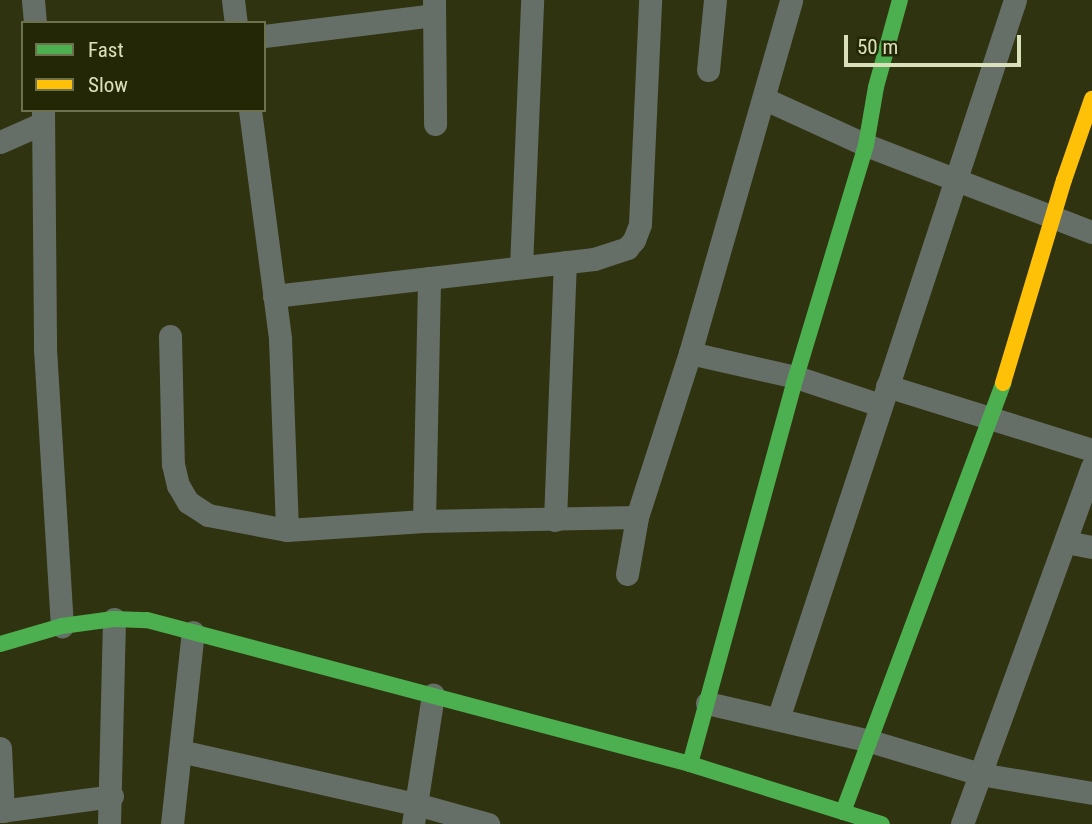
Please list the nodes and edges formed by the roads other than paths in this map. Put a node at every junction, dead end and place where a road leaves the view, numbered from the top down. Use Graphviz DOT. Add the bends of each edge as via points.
graph roads {
  1 [pos="33,0"];
  2 [pos="233,0"];
  3 [pos="532,0"];
  4 [pos="650,0"];
  5 [pos="715,0"];
  6 [pos="791,0"];
  7 [pos="900,0"];
  8 [pos="1015,0"];
  9 [pos="434,7"];
  10 [pos="35,21"];
  11 [pos="236,21"];
  12 [pos="266,36"];
  13 [pos="708,70"];
  14 [pos="765,99"];
  15 [pos="1092,99"];
  16 [pos="250,112"];
  17 [pos="43,117"];
  18 [pos="435,124"];
  19 [pos="0,142"];
  20 [pos="866,145"];
  21 [pos="958,178"];
  22 [pos="1052,218"];
  23 [pos="1092,232"];
  24 [pos="565,262"];
  25 [pos="521,267"];
  26 [pos="429,278"];
  27 [pos="274,296"];
  28 [pos="170,336"];
  29 [pos="690,354"];
  30 [pos="796,377"];
  31 [pos="883,396"];
  32 [pos="992,419"];
  33 [pos="1092,450"];
  34 [pos="1092,467"];
  35 [pos="637,517"];
  36 [pos="555,520"];
  37 [pos="424,521"];
  38 [pos="287,530"];
  39 [pos="1066,542"];
  40 [pos="1092,547"];
  41 [pos="627,574"];
  42 [pos="114,619"];
  43 [pos="62,626"];
  44 [pos="193,632"];
  45 [pos="0,644"];
  46 [pos="433,695"];
  47 [pos="707,703"];
  48 [pos="778,719"];
  49 [pos="870,741"];
  50 [pos="0,748"];
  51 [pos="180,751"];
  52 [pos="690,764"];
  53 [pos="980,774"];
  54 [pos="1092,793"];
  55 [pos="111,796"];
  56 [pos="1,811"];
  57 [pos="843,812"];
  58 [pos="414,814"];
  59 [pos="109,824"];
  60 [pos="172,824"];
  61 [pos="488,824"];
  62 [pos="882,824"];
  63 [pos="962,824"];
  1 -- 10 [label="street"];
  2 -- 11 [label="street"];
  3 -- 25 [label="street"];
  4 -- 24 [label="street" via="640,224 635,240 628,248 594,259"];
  5 -- 13 [label="street"];
  6 -- 14 [label="street"];
  7 -- 20 [label="street" via="876,87"];
  8 -- 21 [label="street"];
  9 -- 12 [label="street"];
  9 -- 18 [label="street"];
  14 -- 20 [label="street"];
  14 -- 29 [label="street"];
  15 -- 22 [label="street"];
  16 -- 27 [label="street"];
  17 -- 19 [label="street"];
  17 -- 43 [label="street" via="45,349"];
  20 -- 21 [label="street"];
  20 -- 30 [label="street"];
  21 -- 22 [label="street"];
  21 -- 31 [label="street"];
  22 -- 23 [label="street"];
  22 -- 32 [label="street"];
  24 -- 25 [label="street"];
  24 -- 36 [label="street"];
  25 -- 26 [label="street"];
  26 -- 27 [label="street"];
  26 -- 37 [label="street"];
  27 -- 38 [label="street" via="280,339"];
  28 -- 38 [label="street" via="173,464 188,502 208,515"];
  29 -- 30 [label="street"];
  29 -- 35 [label="street"];
  30 -- 31 [label="street"];
  30 -- 47 [label="street"];
  31 -- 32 [label="street"];
  31 -- 48 [label="street"];
  32 -- 33 [label="street"];
  32 -- 49 [label="street"];
  34 -- 39 [label="street"];
  35 -- 36 [label="street"];
  35 -- 41 [label="street"];
  36 -- 37 [label="street"];
  37 -- 38 [label="street"];
  39 -- 40 [label="street"];
  39 -- 53 [label="street"];
  42 -- 43 [label="street"];
  42 -- 44 [label="street"];
  42 -- 55 [label="street"];
  43 -- 45 [label="street"];
  44 -- 46 [label="street"];
  44 -- 51 [label="street"];
  46 -- 52 [label="street"];
  46 -- 58 [label="street"];
  47 -- 48 [label="street"];
  47 -- 52 [label="street"];
  48 -- 49 [label="street"];
  49 -- 53 [label="street"];
  49 -- 57 [label="street"];
  50 -- 56 [label="street"];
  51 -- 58 [label="street"];
  51 -- 60 [label="street"];
  52 -- 57 [label="street"];
  53 -- 54 [label="street"];
  53 -- 63 [label="street"];
  55 -- 56 [label="street"];
  55 -- 59 [label="street"];
  57 -- 62 [label="street"];
  58 -- 61 [label="street"];
}
